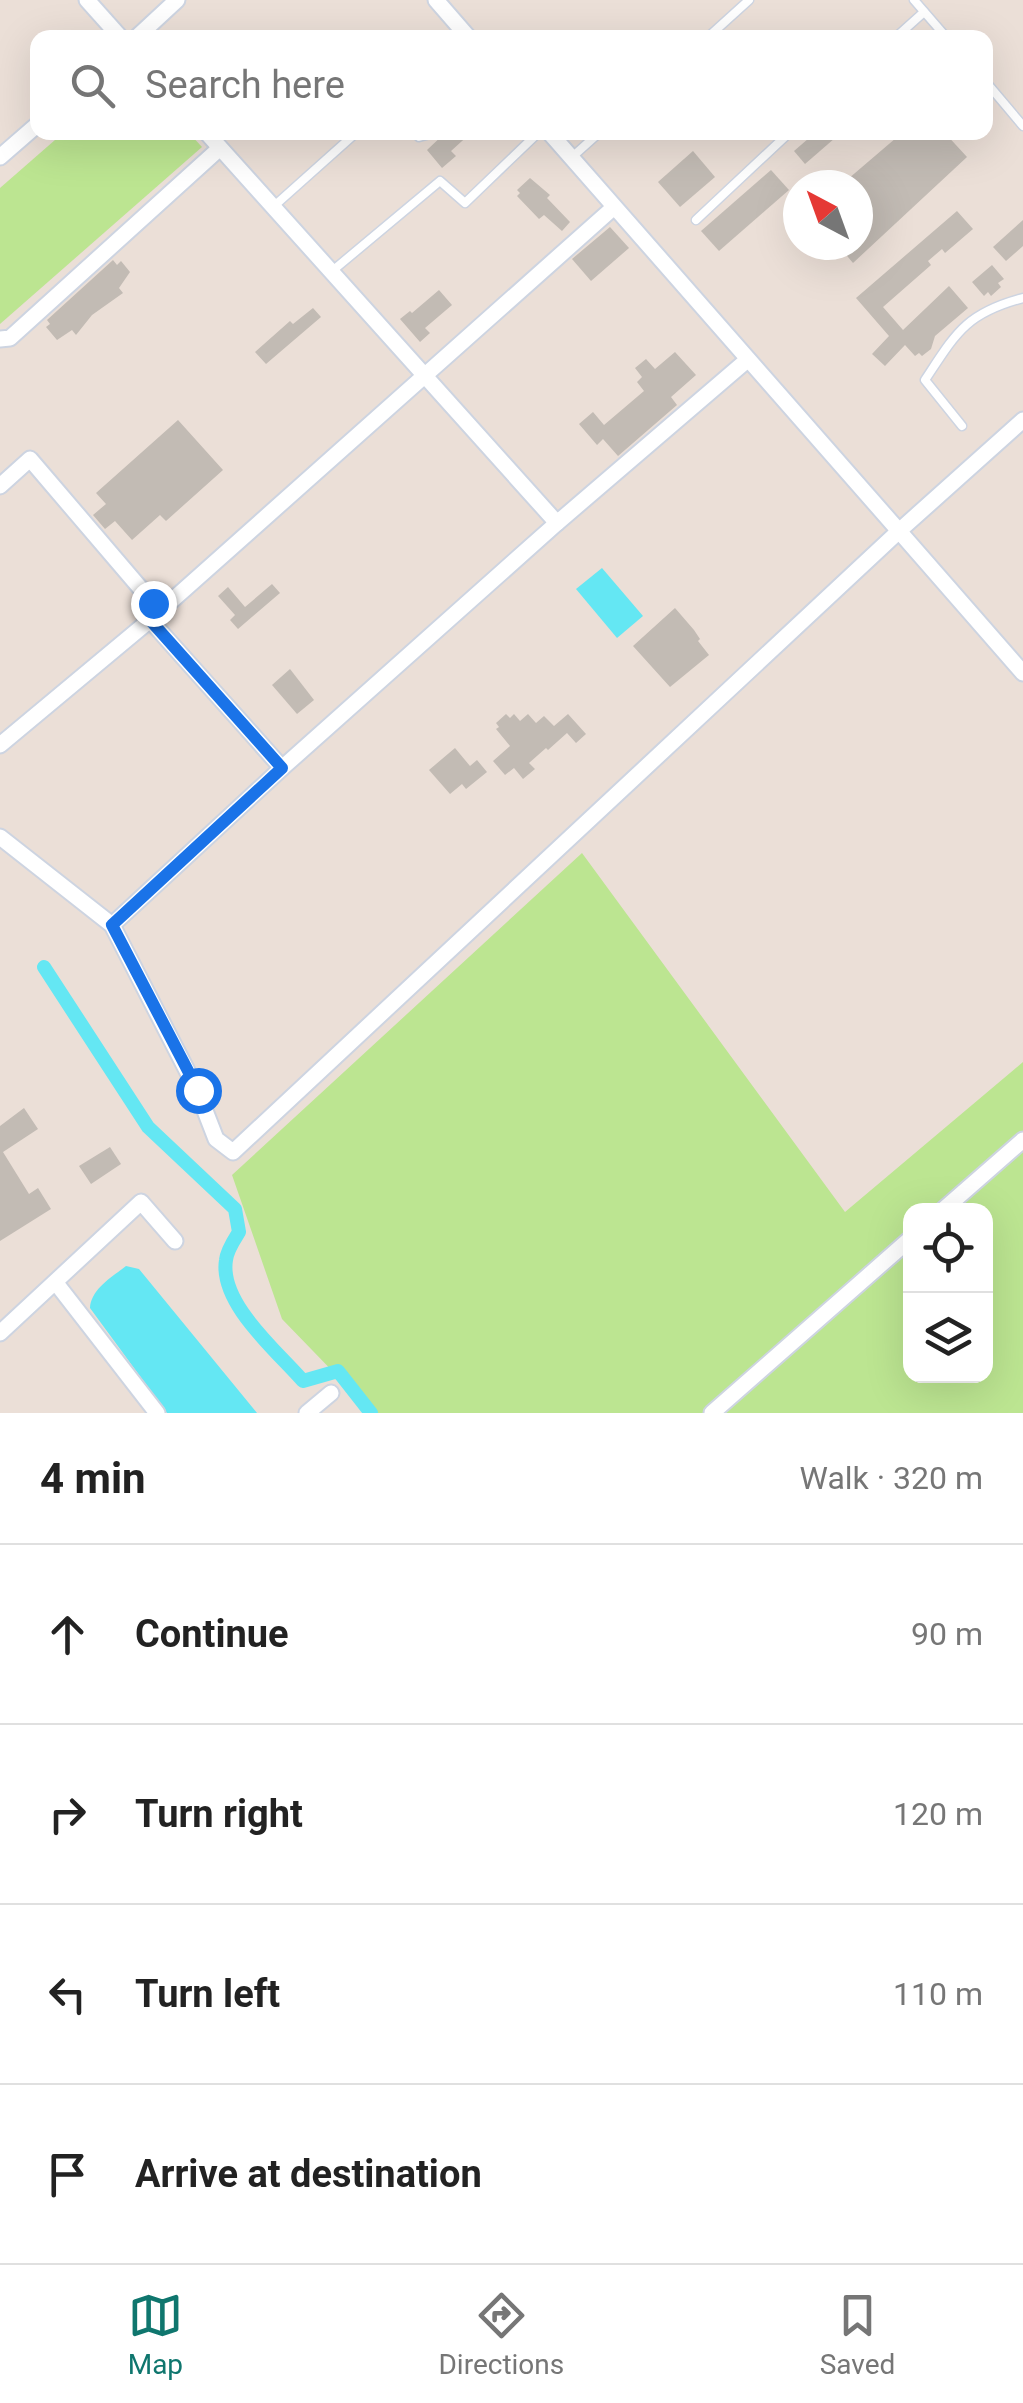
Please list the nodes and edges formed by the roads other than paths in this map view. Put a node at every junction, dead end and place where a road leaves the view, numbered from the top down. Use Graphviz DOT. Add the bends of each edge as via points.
graph roads {
  1 [pos="87,0"];
  2 [pos="177,0"];
  3 [pos="436,0"];
  4 [pos="749,0"];
  5 [pos="914,0"];
  6 [pos="924,12"];
  7 [pos="114,30"];
  8 [pos="145,30"];
  9 [pos="462,30"];
  10 [pos="716,30"];
  11 [pos="905,30"];
  12 [pos="939,30"];
  13 [pos="993,90"];
  14 [pos="1023,126"];
  15 [pos="30,131"];
  16 [pos="213,140"];
  17 [pos="348,140"];
  18 [pos="531,140"];
  19 [pos="556,140"];
  20 [pos="591,140"];
  21 [pos="781,140"];
  22 [pos="220,148"];
  23 [pos="0,157"];
  24 [pos="571,158"];
  25 [pos="273,207"];
  26 [pos="613,208"];
  27 [pos="696,220"];
  28 [pos="332,272"];
  29 [pos="1023,298"];
  30 [pos="0,339"];
  31 [pos="746,360"];
  32 [pos="424,374"];
  33 [pos="1023,420"];
  34 [pos="962,426"];
  35 [pos="0,486"];
  36 [pos="557,522"];
  37 [pos="900,531"];
  38 [pos="150,620"];
  39 [pos="1023,673"];
  40 [pos="0,745"];
  41 [pos="282,768"];
  42 [pos="0,837"];
  43 [pos="112,925"];
  44 [pos="1023,1140"];
  45 [pos="951,1203"];
  46 [pos="175,1241"];
  47 [pos="903,1245"];
  48 [pos="56,1282"];
  49 [pos="2,1327"];
  50 [pos="331,1393"];
  51 [pos="157,1413"];
  52 [pos="308,1413"];
  53 [pos="712,1413"];
  1 -- 7 [label="street"];
  2 -- 8 [label="street"];
  3 -- 9 [label="street"];
  4 -- 10 [label="lane"];
  5 -- 6 [label="lane"];
  6 -- 11 [label="lane"];
  6 -- 12 [label="lane"];
  13 -- 14 [label="lane"];
  15 -- 23 [label="street"];
  16 -- 22 [label="street"];
  17 -- 25 [label="lane"];
  18 -- 28 [label="lane" via="465,203 440,181"];
  19 -- 24 [label="street"];
  20 -- 24 [label="lane"];
  21 -- 27 [label="lane"];
  22 -- 25 [label="street"];
  22 -- 30 [label="street" via="10,338"];
  24 -- 26 [label="street"];
  25 -- 28 [label="street"];
  26 -- 31 [label="street"];
  26 -- 32 [label="street"];
  28 -- 32 [label="street"];
  29 -- 34 [label="lane" via="976,315 924,380"];
  31 -- 36 [label="street"];
  31 -- 37 [label="street"];
  32 -- 36 [label="street"];
  32 -- 38 [label="street"];
  33 -- 37 [label="street"];
  35 -- 38 [label="street" via="30,459 153,603"];
  36 -- 41 [label="street"];
  37 -- 39 [label="street"];
  37 -- 43 [label="street" via="234,1152 216,1139 198,1090"];
  38 -- 40 [label="street"];
  38 -- 41 [label="street"];
  41 -- 43 [label="street"];
  42 -- 43 [label="street"];
  44 -- 45 [label="street"];
  46 -- 48 [label="street" via="141,1202"];
  47 -- 53 [label="street"];
  48 -- 49 [label="street"];
  48 -- 51 [label="street"];
  50 -- 52 [label="street"];
}
